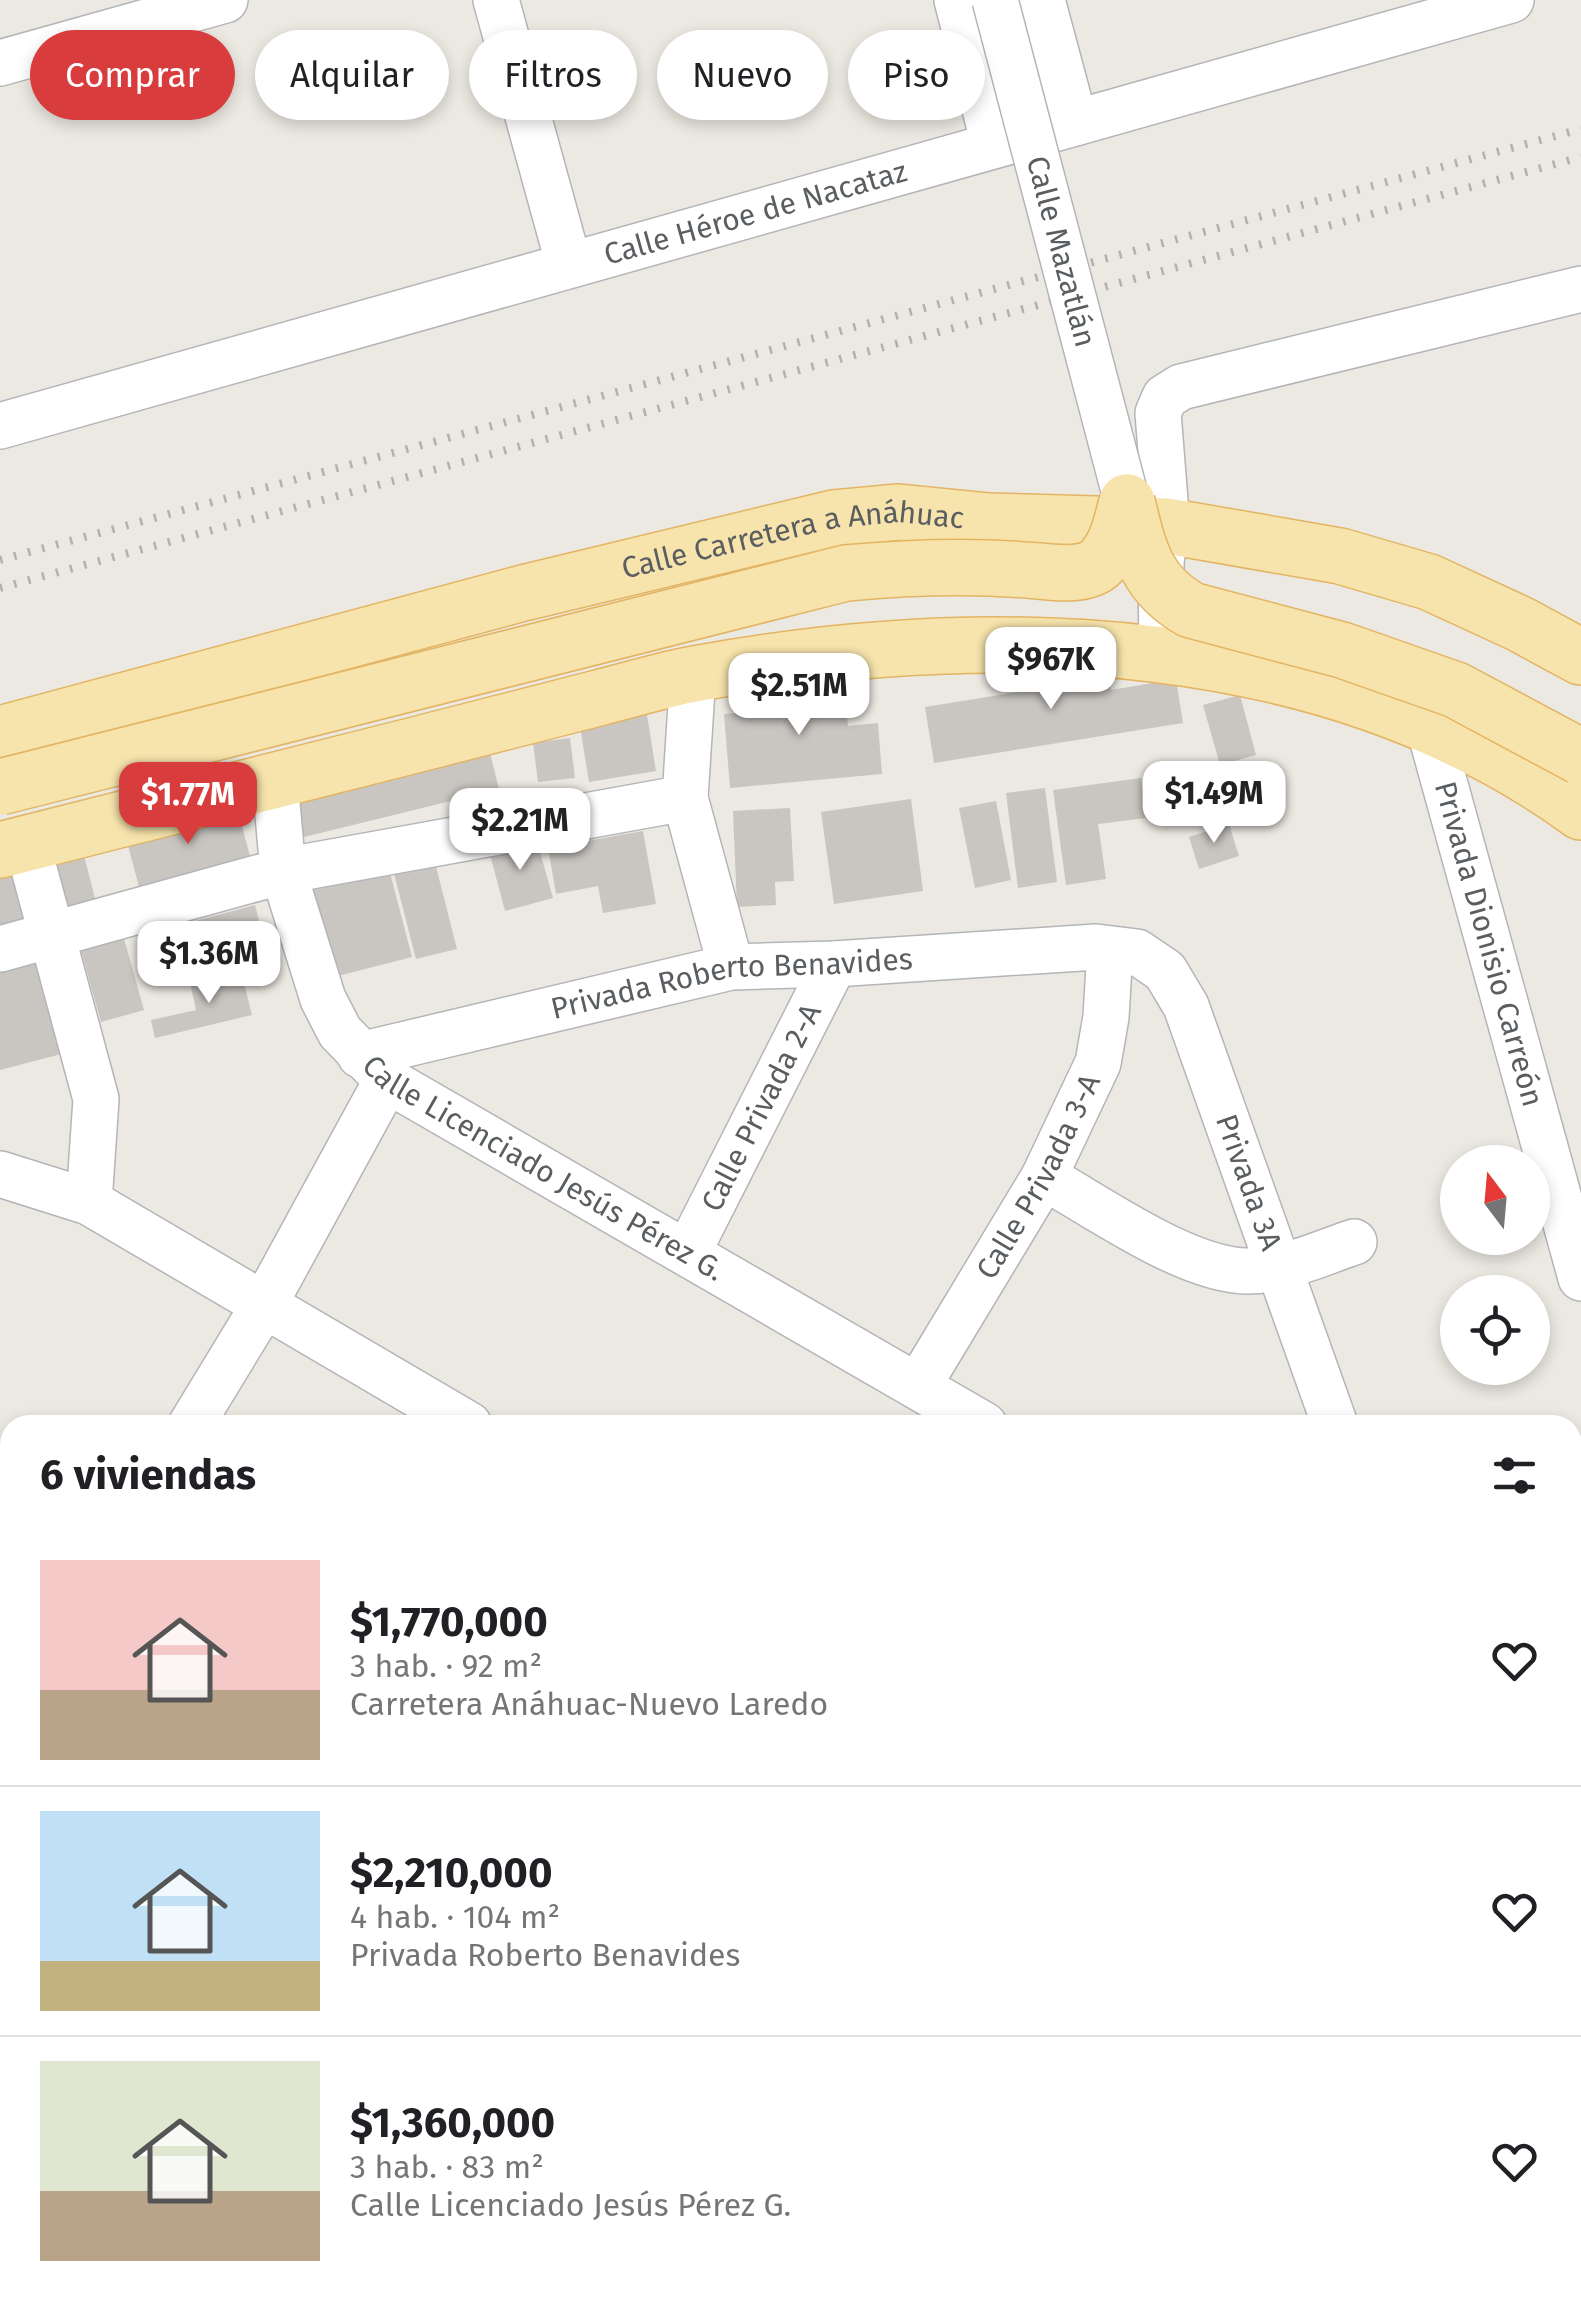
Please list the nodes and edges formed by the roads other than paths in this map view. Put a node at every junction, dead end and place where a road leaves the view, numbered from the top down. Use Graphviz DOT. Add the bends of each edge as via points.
graph roads {
  1 [pos="225,0"];
  2 [pos="496,0"];
  3 [pos="956,0"];
  4 [pos="995,0"];
  5 [pos="1042,0"];
  6 [pos="1511,0"];
  7 [pos="0,63"];
  8 [pos="1075,123"];
  9 [pos="994,144"];
  10 [pos="568,264"];
  11 [pos="1581,288"];
  12 [pos="0,425"];
  13 [pos="1147,514"];
  14 [pos="1162,657"];
  15 [pos="1581,657"];
  16 [pos="693,674"];
  17 [pos="1430,727"];
  18 [pos="1581,727"];
  19 [pos="0,734"];
  20 [pos="1581,757"];
  21 [pos="274,780"];
  22 [pos="0,787"];
  23 [pos="684,798"];
  24 [pos="1581,812"];
  25 [pos="13,846"];
  26 [pos="284,871"];
  27 [pos="53,935"];
  28 [pos="0,949"];
  29 [pos="1110,949"];
  30 [pos="834,964"];
  31 [pos="731,967"];
  32 [pos="374,1068"];
  33 [pos="0,1174"];
  34 [pos="1044,1177"];
  35 [pos="89,1202"];
  36 [pos="1354,1242"];
  37 [pos="688,1252"];
  38 [pos="1278,1266"];
  39 [pos="1581,1278"];
  40 [pos="264,1305"];
  41 [pos="918,1386"];
  42 [pos="197,1415"];
  43 [pos="453,1415"];
  44 [pos="967,1415"];
  45 [pos="1331,1415"];
  1 -- 7 [label="street"];
  2 -- 10 [label="street"];
  3 -- 9 [label="street, Calle Mazatlán"];
  4 -- 13 [label="street, Calle Mazatlán, bridge"];
  5 -- 8 [label="street, Calle Mazatlán"];
  6 -- 8 [label="street, Calle Héroe de Nacataz"];
  8 -- 9 [label="street, Calle Héroe de Nacataz"];
  9 -- 10 [label="street, Calle Héroe de Nacataz"];
  10 -- 12 [label="street, Calle Héroe de Nacataz"];
  11 -- 13 [label="street" via="1181,387 1158,412"];
  13 -- 14 [label="street" via="1161,560"];
  13 -- 15 [label="main road, Calle Carretera a Anáhuac" via="1429,582"];
  13 -- 18 [label="main road" via="1170,558 1215,591 1431,655 1514,689"];
  13 -- 19 [label="main road, Calle Carretera a Anáhuac" via="990,521 899,512 834,518 523,593"];
  13 -- 20 [label="main road, bridge" via="1142,562 1170,598 1191,610 1342,650 1456,690"];
  13 -- 22 [label="main road, bridge" via="1097,566 1065,574 975,566 846,573"];
  14 -- 16 [label="main road" via="1060,646 872,650"];
  14 -- 17 [label="main road" via="1306,684"];
  16 -- 21 [label="main road"];
  16 -- 23 [label="street"];
  17 -- 24 [label="main road" via="1523,771"];
  17 -- 39 [label="street, Privada Dionisio Carreón"];
  21 -- 25 [label="main road"];
  21 -- 26 [label="street, Calle Licenciado Jesús Pérez G."];
  23 -- 26 [label="street"];
  23 -- 31 [label="street"];
  25 -- 27 [label="street"];
  26 -- 27 [label="street"];
  26 -- 32 [label="street, Calle Licenciado Jesús Pérez G." via="323,998 340,1032"];
  27 -- 28 [label="street"];
  27 -- 35 [label="street" via="96,1100"];
  29 -- 30 [label="street, Privada Roberto Benavides"];
  29 -- 34 [label="street, Calle Privada 3-A" via="1098,1063"];
  29 -- 38 [label="street, Privada 3A" via="1137,952 1164,972 1186,1006"];
  30 -- 31 [label="street, Privada Roberto Benavides"];
  30 -- 37 [label="street, Calle Privada 2-A"];
  31 -- 32 [label="street, Privada Roberto Benavides"];
  32 -- 37 [label="street, Calle Licenciado Jesús Pérez G."];
  32 -- 40 [label="street"];
  33 -- 35 [label="street"];
  34 -- 38 [label="street, Privada 3A" via="1203,1263 1248,1271"];
  34 -- 41 [label="street, Calle Privada 3-A"];
  35 -- 40 [label="street"];
  36 -- 38 [label="street"];
  37 -- 41 [label="street, Calle Licenciado Jesús Pérez G."];
  38 -- 45 [label="street"];
  40 -- 42 [label="street"];
  40 -- 43 [label="street"];
  41 -- 44 [label="street, Calle Licenciado Jesús Pérez G."];
}
